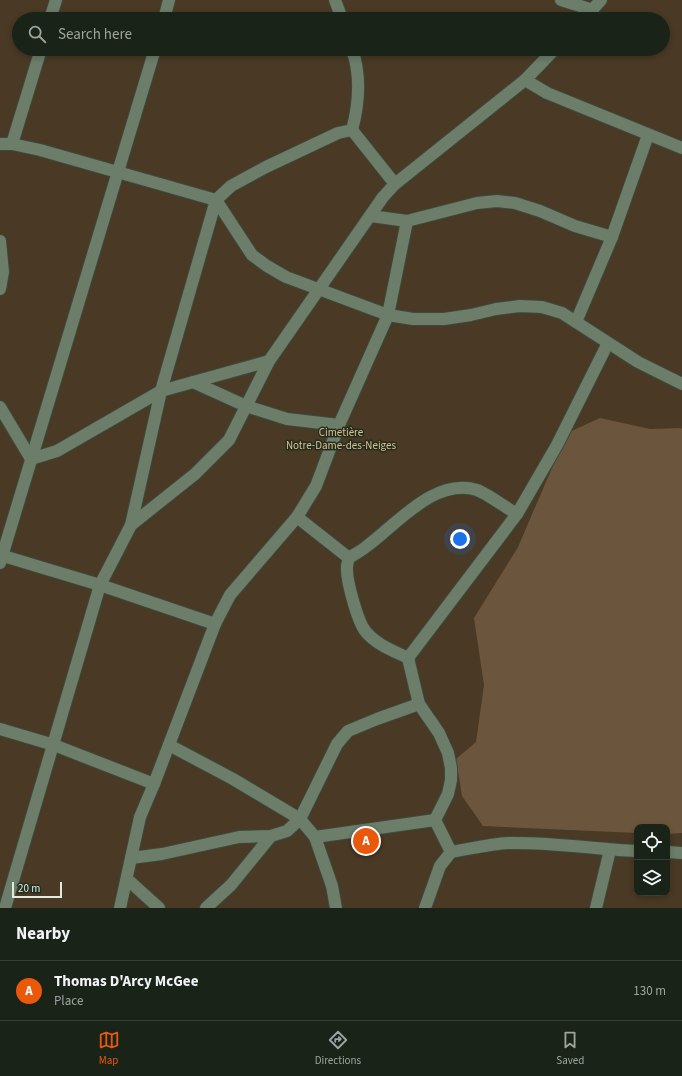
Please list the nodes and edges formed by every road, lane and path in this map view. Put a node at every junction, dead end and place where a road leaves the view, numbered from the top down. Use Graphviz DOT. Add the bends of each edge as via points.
graph roads {
  1 [pos="56,0"];
  2 [pos="169,0"];
  3 [pos="335,0"];
  4 [pos="561,0"];
  5 [pos="601,0"];
  6 [pos="593,10"];
  7 [pos="52,12"];
  8 [pos="166,12"];
  9 [pos="339,12"];
  10 [pos="39,56"];
  11 [pos="153,56"];
  12 [pos="355,56"];
  13 [pos="548,56"];
  14 [pos="525,80"];
  15 [pos="352,130"];
  16 [pos="648,135"];
  17 [pos="0,144"];
  18 [pos="12,144"];
  19 [pos="682,148"];
  20 [pos="118,172"];
  21 [pos="395,184"];
  22 [pos="216,200"];
  23 [pos="371,216"];
  24 [pos="407,221"];
  25 [pos="612,237"];
  26 [pos="0,241"];
  27 [pos="0,289"];
  28 [pos="319,290"];
  29 [pos="388,315"];
  30 [pos="576,322"];
  31 [pos="608,343"];
  32 [pos="269,362"];
  33 [pos="193,382"];
  34 [pos="682,384"];
  35 [pos="161,391"];
  36 [pos="246,406"];
  37 [pos="0,407"];
  38 [pos="339,425"];
  39 [pos="31,460"];
  40 [pos="517,514"];
  41 [pos="297,517"];
  42 [pos="131,525"];
  43 [pos="1,558"];
  44 [pos="349,558"];
  45 [pos="100,585"];
  46 [pos="215,624"];
  47 [pos="408,658"];
  48 [pos="419,704"];
  49 [pos="0,729"];
  50 [pos="54,745"];
  51 [pos="168,745"];
  52 [pos="154,784"];
  53 [pos="300,819"];
  54 [pos="435,820"];
  55 [pos="271,836"];
  56 [pos="315,837"];
  57 [pos="610,850"];
  58 [pos="634,851"];
  59 [pos="451,852"];
  60 [pos="670,852"];
  61 [pos="682,853"];
  62 [pos="131,858"];
  63 [pos="127,879"];
  64 [pos="7,906"];
  65 [pos="120,908"];
  66 [pos="158,908"];
  67 [pos="206,908"];
  68 [pos="336,908"];
  69 [pos="425,908"];
  70 [pos="596,908"];
  1 -- 7 [label="lane"];
  2 -- 8 [label="lane"];
  3 -- 9 [label="lane"];
  4 -- 6 [label="lane"];
  5 -- 6 [label="lane"];
  10 -- 18 [label="lane"];
  11 -- 20 [label="lane"];
  12 -- 15 [label="lane" via="358,81"];
  13 -- 14 [label="lane"];
  14 -- 16 [label="lane" via="547,93"];
  14 -- 21 [label="lane"];
  15 -- 21 [label="lane"];
  15 -- 22 [label="lane" via="338,133 266,167 231,186"];
  16 -- 19 [label="lane"];
  16 -- 25 [label="lane"];
  17 -- 18 [label="lane"];
  18 -- 20 [label="lane"];
  20 -- 22 [label="lane"];
  20 -- 39 [label="lane"];
  21 -- 23 [label="lane"];
  22 -- 28 [label="lane" via="252,255 286,277"];
  22 -- 35 [label="lane"];
  23 -- 24 [label="lane"];
  23 -- 28 [label="lane"];
  24 -- 25 [label="lane" via="498,201 516,203 574,226"];
  24 -- 29 [label="lane"];
  25 -- 30 [label="lane"];
  26 -- 27 [label="lane" via="3,272"];
  28 -- 29 [label="lane"];
  28 -- 32 [label="lane"];
  29 -- 30 [label="lane" via="413,319 444,318 520,306 542,307 562,313"];
  29 -- 38 [label="lane"];
  30 -- 31 [label="lane"];
  31 -- 34 [label="lane" via="638,362"];
  31 -- 40 [label="lane" via="557,445"];
  32 -- 33 [label="lane"];
  32 -- 36 [label="lane"];
  33 -- 35 [label="lane"];
  33 -- 36 [label="lane"];
  35 -- 39 [label="lane" via="57,451"];
  35 -- 42 [label="lane"];
  36 -- 38 [label="lane" via="287,419"];
  36 -- 42 [label="lane" via="228,440 195,474"];
  37 -- 39 [label="lane"];
  38 -- 41 [label="lane" via="316,486"];
  39 -- 43 [label="lane"];
  40 -- 44 [label="lane" via="479,490 465,487 444,491 426,499"];
  40 -- 47 [label="lane"];
  41 -- 44 [label="lane"];
  41 -- 46 [label="lane" via="230,595"];
  42 -- 45 [label="lane"];
  43 -- 45 [label="lane"];
  44 -- 47 [label="lane" via="347,568 350,585 357,614 365,631 380,644"];
  45 -- 46 [label="lane"];
  45 -- 50 [label="lane"];
  46 -- 51 [label="lane"];
  47 -- 48 [label="lane"];
  48 -- 53 [label="lane" via="348,731 336,744"];
  48 -- 54 [label="lane" via="439,733 448,753 451,768 448,794"];
  49 -- 50 [label="lane"];
  50 -- 52 [label="lane"];
  50 -- 64 [label="lane"];
  51 -- 52 [label="lane"];
  51 -- 53 [label="lane" via="233,779"];
  52 -- 62 [label="lane" via="140,817"];
  53 -- 55 [label="lane" via="287,831"];
  53 -- 56 [label="lane"];
  54 -- 56 [label="lane"];
  54 -- 59 [label="lane"];
  55 -- 62 [label="lane" via="239,837"];
  55 -- 67 [label="lane" via="230,885"];
  56 -- 68 [label="lane" via="332,886"];
  57 -- 58 [label="lane"];
  57 -- 59 [label="lane" via="582,846 508,843"];
  57 -- 70 [label="lane"];
  59 -- 69 [label="lane" via="440,866"];
  60 -- 61 [label="lane"];
  62 -- 63 [label="lane"];
  63 -- 65 [label="lane"];
  63 -- 66 [label="lane"];
}
